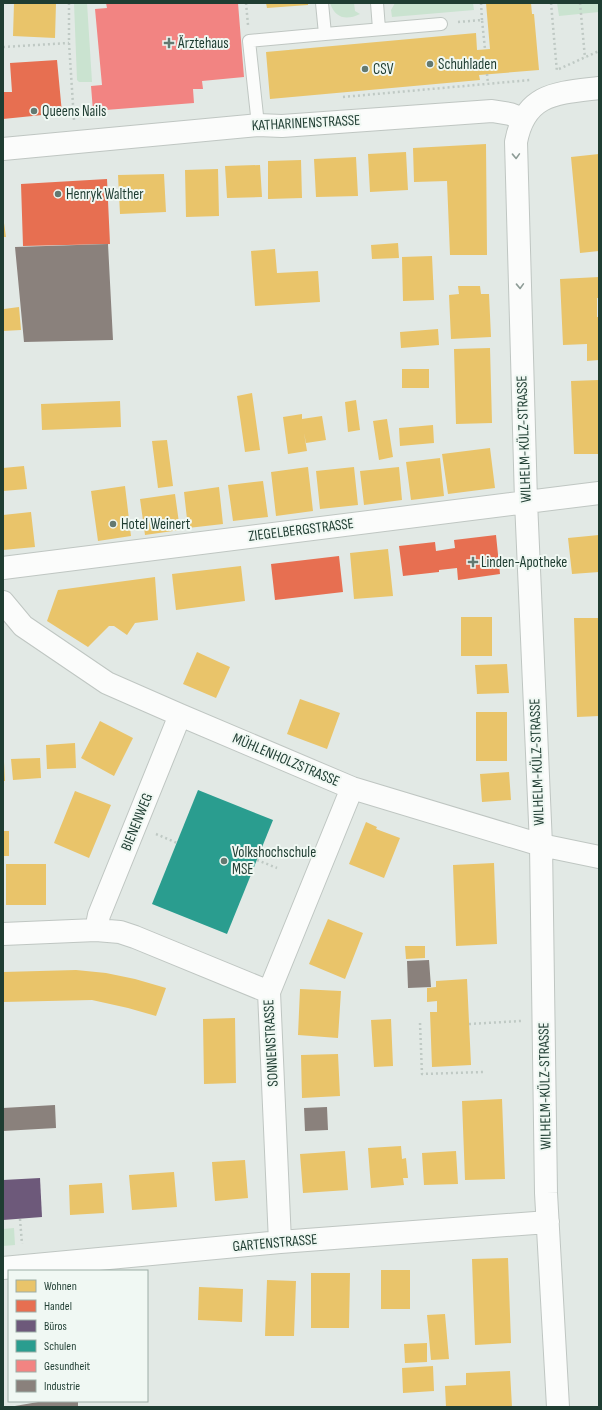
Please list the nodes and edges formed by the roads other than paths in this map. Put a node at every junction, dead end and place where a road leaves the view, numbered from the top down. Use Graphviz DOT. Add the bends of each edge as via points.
graph roads {
  1 [pos="322,3"];
  2 [pos="377,3"];
  3 [pos="441,24"];
  4 [pos="379,29"];
  5 [pos="325,34"];
  6 [pos="599,88"];
  7 [pos="523,118"];
  8 [pos="258,124"];
  9 [pos="3,149"];
  10 [pos="599,493"];
  11 [pos="526,501"];
  12 [pos="3,568"];
  13 [pos="3,602"];
  14 [pos="180,715"];
  15 [pos="352,788"];
  16 [pos="541,844"];
  17 [pos="599,857"];
  18 [pos="96,930"];
  19 [pos="3,934"];
  20 [pos="269,992"];
  21 [pos="548,1222"];
  22 [pos="280,1242"];
  23 [pos="3,1268"];
  24 [pos="558,1407"];
  1 -- 5 [label="lane"];
  2 -- 4 [label="lane"];
  3 -- 4 [label="lane"];
  4 -- 5 [label="lane"];
  5 -- 8 [label="lane" via="249,41"];
  6 -- 7 [label="street" via="548,96 528,110"];
  7 -- 8 [label="street, KATHARINENSTRASSE" via="492,111 282,126"];
  7 -- 11 [label="street, WILHELM-KÜLZ-STRASSE, one-way" via="516,142"];
  8 -- 9 [label="street, KATHARINENSTRASSE"];
  10 -- 11 [label="street, ZIEGELBERGSTRASSE"];
  11 -- 12 [label="street, ZIEGELBERGSTRASSE"];
  11 -- 16 [label="street, WILHELM-KÜLZ-STRASSE"];
  13 -- 14 [label="street, MÜHLENHOLZSTRASSE" via="23,626 107,683"];
  14 -- 15 [label="street, MÜHLENHOLZSTRASSE"];
  14 -- 18 [label="street, BIENENWEG" via="99,915"];
  15 -- 16 [label="street, MÜHLENHOLZSTRASSE"];
  15 -- 20 [label="street, SONNENSTRASSE"];
  16 -- 17 [label="street, MÜHLENHOLZSTRASSE"];
  16 -- 21 [label="street, WILHELM-KÜLZ-STRASSE"];
  18 -- 19 [label="street"];
  18 -- 20 [label="street" via="120,932 135,937"];
  20 -- 22 [label="street, SONNENSTRASSE"];
  21 -- 22 [label="street, GARTENSTRASSE"];
  21 -- 24 [label="street, WILHELM-KÜLZ-STRASSE"];
  22 -- 23 [label="street, GARTENSTRASSE"];
}
